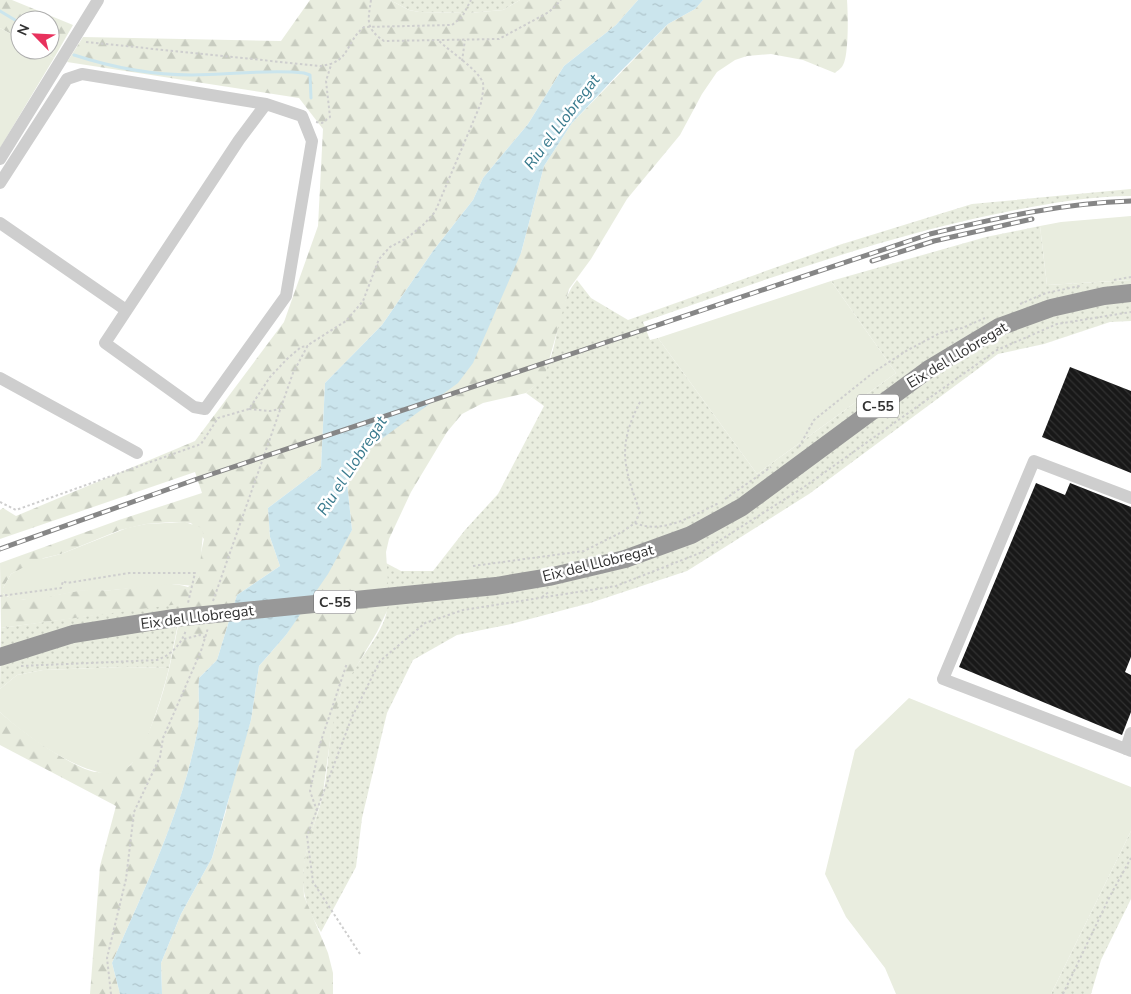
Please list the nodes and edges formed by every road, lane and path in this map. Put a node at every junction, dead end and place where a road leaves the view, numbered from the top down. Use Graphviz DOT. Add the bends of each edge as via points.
graph roads {
  1 [pos="98,0"];
  2 [pos="371,0"];
  3 [pos="471,0"];
  4 [pos="560,0"];
  5 [pos="370,26"];
  6 [pos="438,40"];
  7 [pos="465,40"];
  8 [pos="74,41"];
  9 [pos="462,61"];
  10 [pos="331,65"];
  11 [pos="266,104"];
  12 [pos="302,116"];
  13 [pos="33,119"];
  14 [pos="0,159"];
  15 [pos="0,183"];
  16 [pos="0,223"];
  17 [pos="1131,293"];
  18 [pos="126,310"];
  19 [pos="1131,312"];
  20 [pos="308,346"];
  21 [pos="0,378"];
  22 [pos="641,400"];
  23 [pos="248,409"];
  24 [pos="280,409"];
  25 [pos="137,453"];
  26 [pos="1131,498"];
  27 [pos="0,502"];
  28 [pos="473,566"];
  29 [pos="0,596"];
  30 [pos="212,605"];
  31 [pos="183,616"];
  32 [pos="209,622"];
  33 [pos="206,638"];
  34 [pos="183,639"];
  35 [pos="7,662"];
  36 [pos="347,664"];
  37 [pos="1131,733"];
  38 [pos="1128,750"];
  39 [pos="317,811"];
  40 [pos="1131,858"];
  41 [pos="360,954"];
  42 [pos="111,994"];
  43 [pos="1063,994"];
  1 -- 8 [label="street"];
  2 -- 5 [label="path"];
  3 -- 5 [label="path" via="462,17 452,25"];
  4 -- 7 [label="path" via="549,12 499,39"];
  5 -- 6 [label="path" via="374,34 384,41"];
  5 -- 10 [label="path" via="358,32 343,58"];
  6 -- 7 [label="path"];
  6 -- 9 [label="path"];
  7 -- 9 [label="path"];
  8 -- 10 [label="path"];
  8 -- 13 [label="street"];
  9 -- 20 [label="path" via="477,72 484,85 481,103 435,212 379,259 364,301 346,321"];
  10 -- 12 [label="path" via="326,82 330,117 322,123"];
  11 -- 12 [label="street"];
  11 -- 13 [label="street" via="82,74 67,78"];
  11 -- 18 [label="street"];
  12 -- 18 [label="street" via="312,141 286,296 205,409 194,407 105,343"];
  13 -- 14 [label="street"];
  13 -- 15 [label="street"];
  16 -- 18 [label="street"];
  17 -- 31 [label="highway, Eix del Llobregat / C-55" via="1077,301 999,327 929,369 742,507 691,535 625,560 496,586"];
  19 -- 39 [label="path" via="1057,324 997,350 804,487 700,553 616,586 463,610 426,623 380,661 352,717"];
  20 -- 23 [label="path" via="301,347 287,359"];
  20 -- 24 [label="path" via="293,373"];
  21 -- 25 [label="street"];
  22 -- 28 [label="path" via="632,418 624,454 627,476 640,512 635,523 584,552"];
  23 -- 24 [label="path"];
  23 -- 27 [label="path" via="218,418 201,444 16,510"];
  24 -- 30 [label="path"];
  26 -- 38 [label="street" via="1034,461 944,679"];
  29 -- 31 [label="path" via="61,588 62,581 67,583 129,573 195,573"];
  31 -- 34 [label="path"];
  31 -- 35 [label="highway, Eix del Llobregat / C-55" via="73,634"];
  32 -- 33 [label="path"];
  33 -- 34 [label="path" via="200,635"];
  33 -- 42 [label="path" via="163,738 160,757 134,812 126,878 107,958"];
  34 -- 35 [label="path" via="169,656 157,660"];
  36 -- 39 [label="path" via="320,744 310,791"];
  37 -- 38 [label="street"];
  39 -- 41 [label="path" via="307,836 312,882"];
  40 -- 43 [label="path"];
}
